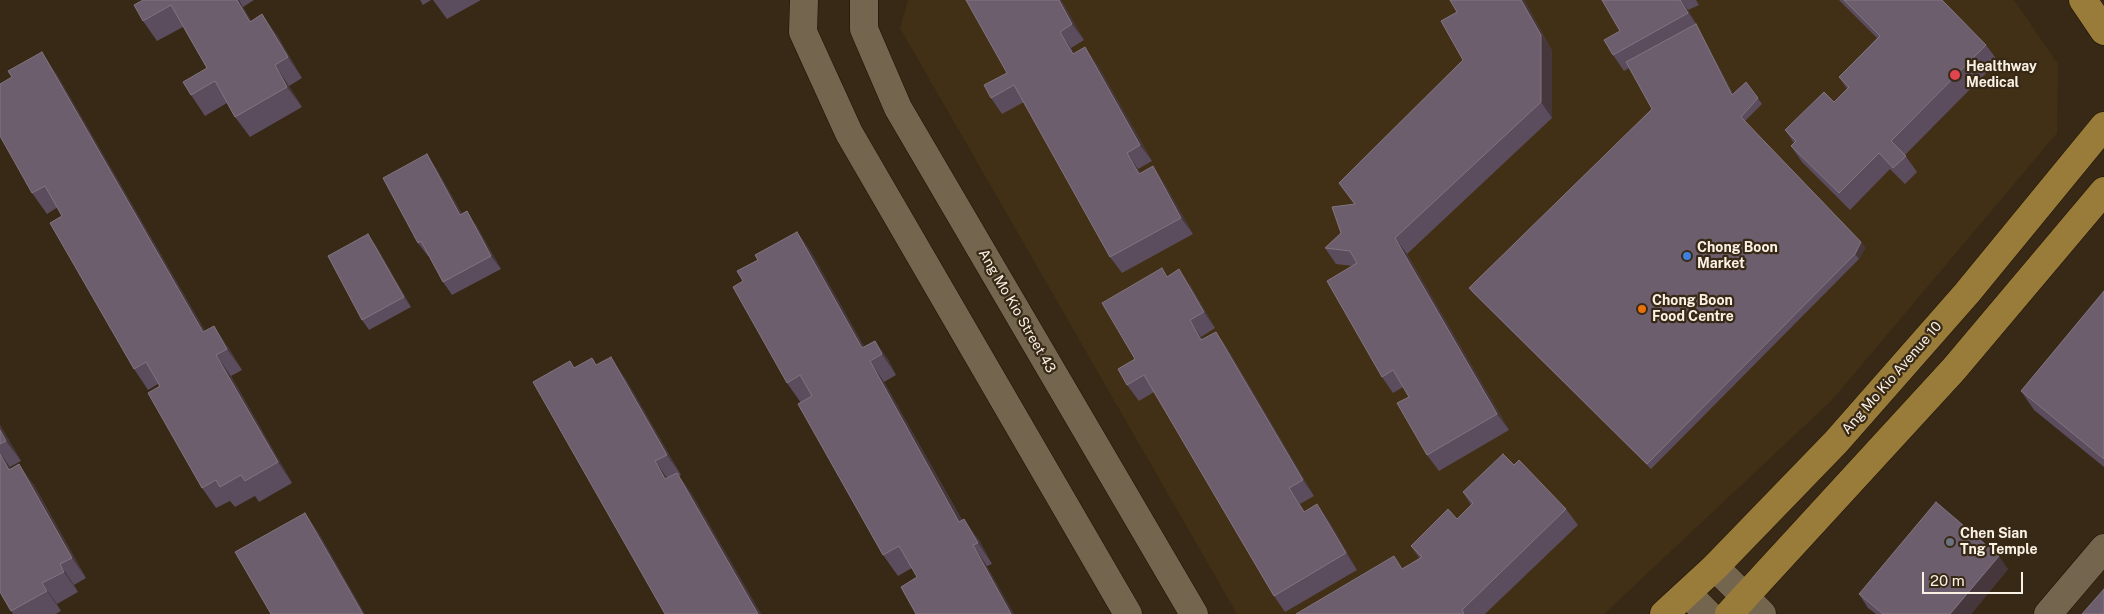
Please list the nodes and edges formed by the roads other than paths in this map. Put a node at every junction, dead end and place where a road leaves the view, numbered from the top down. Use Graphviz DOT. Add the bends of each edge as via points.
graph roads {
  1 [pos="804,0"];
  2 [pos="864,0"];
  3 [pos="2083,0"];
  4 [pos="2104,31"];
  5 [pos="2104,126"];
  6 [pos="2103,194"];
  7 [pos="2104,548"];
  8 [pos="1716,567"];
  9 [pos="1688,594"];
  10 [pos="1746,608"];
  11 [pos="1128,614"];
  12 [pos="1194,614"];
  13 [pos="1664,614"];
  14 [pos="1708,614"];
  15 [pos="2048,614"];
  1 -- 11 [label="street" via="803,32 849,132"];
  2 -- 12 [label="street, Ang Mo Kio Street 43" via="864,29 898,108"];
  3 -- 4 [label="main road"];
  5 -- 8 [label="main road, Ang Mo Kio Avenue 10" via="1967,293 1836,442"];
  6 -- 10 [label="main road"];
  7 -- 15 [label="street"];
  8 -- 9 [label="main road, Ang Mo Kio Avenue 10"];
  8 -- 10 [label="street"];
  9 -- 13 [label="main road, Ang Mo Kio Avenue 10"];
  9 -- 14 [label="street"];
}
